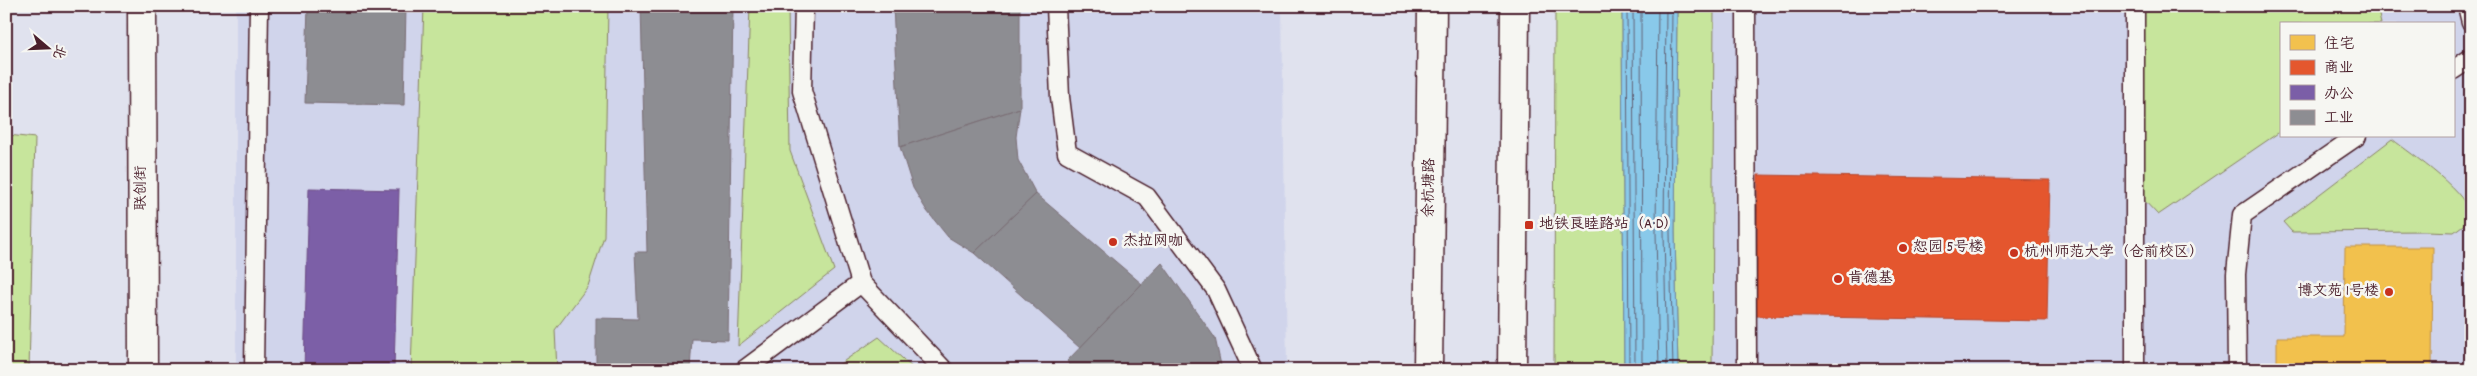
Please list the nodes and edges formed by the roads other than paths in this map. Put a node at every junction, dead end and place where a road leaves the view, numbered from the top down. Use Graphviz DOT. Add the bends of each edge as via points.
graph roads {
  1 [pos="142,6"];
  2 [pos="259,6"];
  3 [pos="804,6"];
  4 [pos="1056,6"];
  5 [pos="1432,6"];
  6 [pos="1515,6"];
  7 [pos="1746,6"];
  8 [pos="2135,6"];
  9 [pos="2467,6"];
  10 [pos="2471,22"];
  11 [pos="2471,58"];
  12 [pos="2454,69"];
  13 [pos="2354,138"];
  14 [pos="861,283"];
  15 [pos="143,370"];
  16 [pos="254,370"];
  17 [pos="744,370"];
  18 [pos="944,370"];
  19 [pos="1253,370"];
  20 [pos="1428,370"];
  21 [pos="1512,370"];
  22 [pos="1747,370"];
  23 [pos="2134,370"];
  24 [pos="2238,370"];
  1 -- 15 [label="main road, 联创街"];
  2 -- 16 [label="lane"];
  3 -- 14 [label="lane" via="802,91"];
  4 -- 19 [label="lane" via="1060,97 1067,153 1147,197 1216,290"];
  5 -- 20 [label="main road, 余杭塘路"];
  6 -- 21 [label="main road"];
  7 -- 22 [label="lane"];
  8 -- 23 [label="lane"];
  9 -- 10 [label="lane"];
  11 -- 12 [label="lane"];
  13 -- 24 [label="lane" via="2242,215 2236,274"];
  14 -- 17 [label="lane"];
  14 -- 18 [label="lane"];
}
